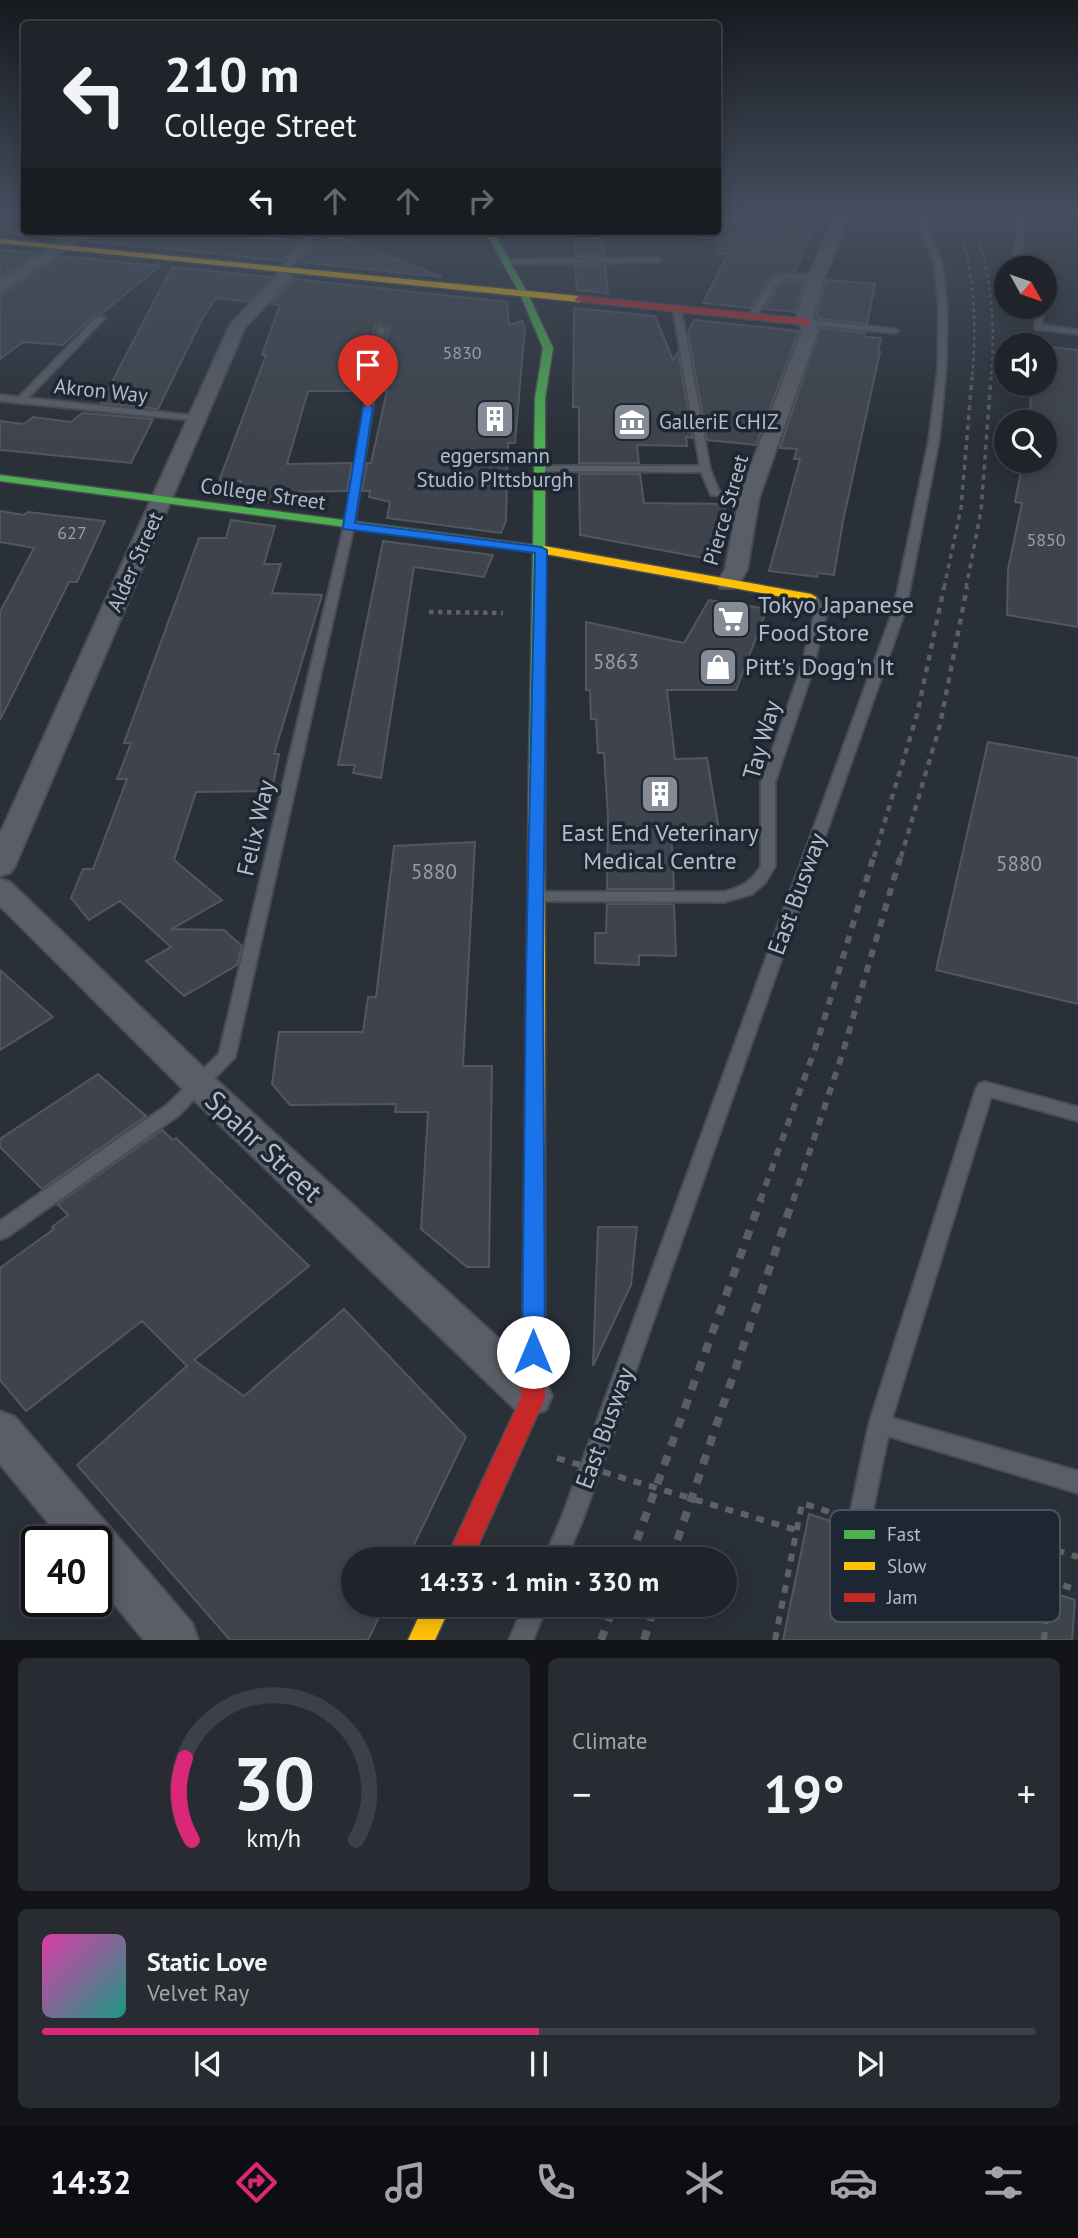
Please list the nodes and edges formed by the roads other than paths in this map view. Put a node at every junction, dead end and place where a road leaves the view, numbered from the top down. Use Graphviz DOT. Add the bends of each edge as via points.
graph roads {
  1 [pos="273,290"];
  2 [pos="479,290"];
  3 [pos="522,290"];
  4 [pos="769,290"];
  5 [pos="813,290"];
  6 [pos="941,290"];
  7 [pos="524,294"];
  8 [pos="677,309"];
  9 [pos="752,317"];
  10 [pos="102,318"];
  11 [pos="1038,319"];
  12 [pos="807,323"];
  13 [pos="381,327"];
  14 [pos="895,331"];
  15 [pos="1078,332"];
  16 [pos="0,398"];
  17 [pos="21,400"];
  18 [pos="198,419"];
  19 [pos="540,469"];
  20 [pos="705,469"];
  21 [pos="0,478"];
  22 [pos="749,498"];
  23 [pos="162,502"];
  24 [pos="349,526"];
  25 [pos="541,550"];
  26 [pos="728,583"];
  27 [pos="811,598"];
  28 [pos="0,866"];
  29 [pos="0,889"];
  30 [pos="536,897"];
  31 [pos="200,1085"];
  32 [pos="1078,1114"];
  33 [pos="0,1231"];
  34 [pos="533,1398"];
  35 [pos="880,1424"];
  36 [pos="0,1431"];
  37 [pos="1078,1482"];
  38 [pos="858,1510"];
  39 [pos="80,1526"];
  40 [pos="465,1547"];
  41 [pos="560,1547"];
  42 [pos="112,1564"];
  43 [pos="432,1617"];
  44 [pos="531,1617"];
  45 [pos="175,1640"];
  46 [pos="421,1640"];
  47 [pos="520,1640"];
  1 -- 18 [label="street, Alder Street" via="238,325"];
  2 -- 7 [label="street"];
  3 -- 7 [label="street"];
  4 -- 9 [label="lane"];
  5 -- 12 [label="street, Pierce Street"];
  6 -- 41 [label="lane, East Busway" via="942,368 934,440 900,608"];
  7 -- 8 [label="street"];
  7 -- 19 [label="street" via="548,348 540,398"];
  8 -- 9 [label="street"];
  8 -- 20 [label="lane"];
  9 -- 12 [label="street"];
  10 -- 17 [label="lane"];
  11 -- 15 [label="lane" via="1038,327"];
  12 -- 14 [label="lane"];
  12 -- 22 [label="street, Pierce Street" via="810,330"];
  13 -- 24 [label="lane, Felix Way"];
  16 -- 17 [label="lane, Akron Way"];
  17 -- 18 [label="lane, Akron Way"];
  18 -- 23 [label="street, Alder Street"];
  19 -- 20 [label="lane"];
  19 -- 25 [label="street"];
  20 -- 22 [label="lane" via="715,493"];
  21 -- 23 [label="street, College Street"];
  22 -- 26 [label="street, Pierce Street" via="736,570"];
  23 -- 24 [label="street, College Street"];
  23 -- 28 [label="street, Alder Street"];
  24 -- 25 [label="street, College Street"];
  24 -- 31 [label="lane, Felix Way" via="227,1057"];
  25 -- 26 [label="street, College Street"];
  25 -- 30 [label="street"];
  26 -- 27 [label="street, College Street"];
  27 -- 30 [label="lane, Tay Way" via="821,612 806,672 768,782 769,856 760,880 747,891 724,897"];
  29 -- 31 [label="street, Spahr Street"];
  30 -- 34 [label="street"];
  31 -- 33 [label="lane, Felix Way" via="173,1110"];
  31 -- 34 [label="street, Spahr Street"];
  32 -- 35 [label="lane" via="985,1089"];
  34 -- 40 [label="street"];
  35 -- 37 [label="lane"];
  35 -- 38 [label="lane"];
  36 -- 39 [label="street"];
  42 -- 45 [label="street"];
  43 -- 46 [label="street"];
  44 -- 47 [label="lane"];
}
